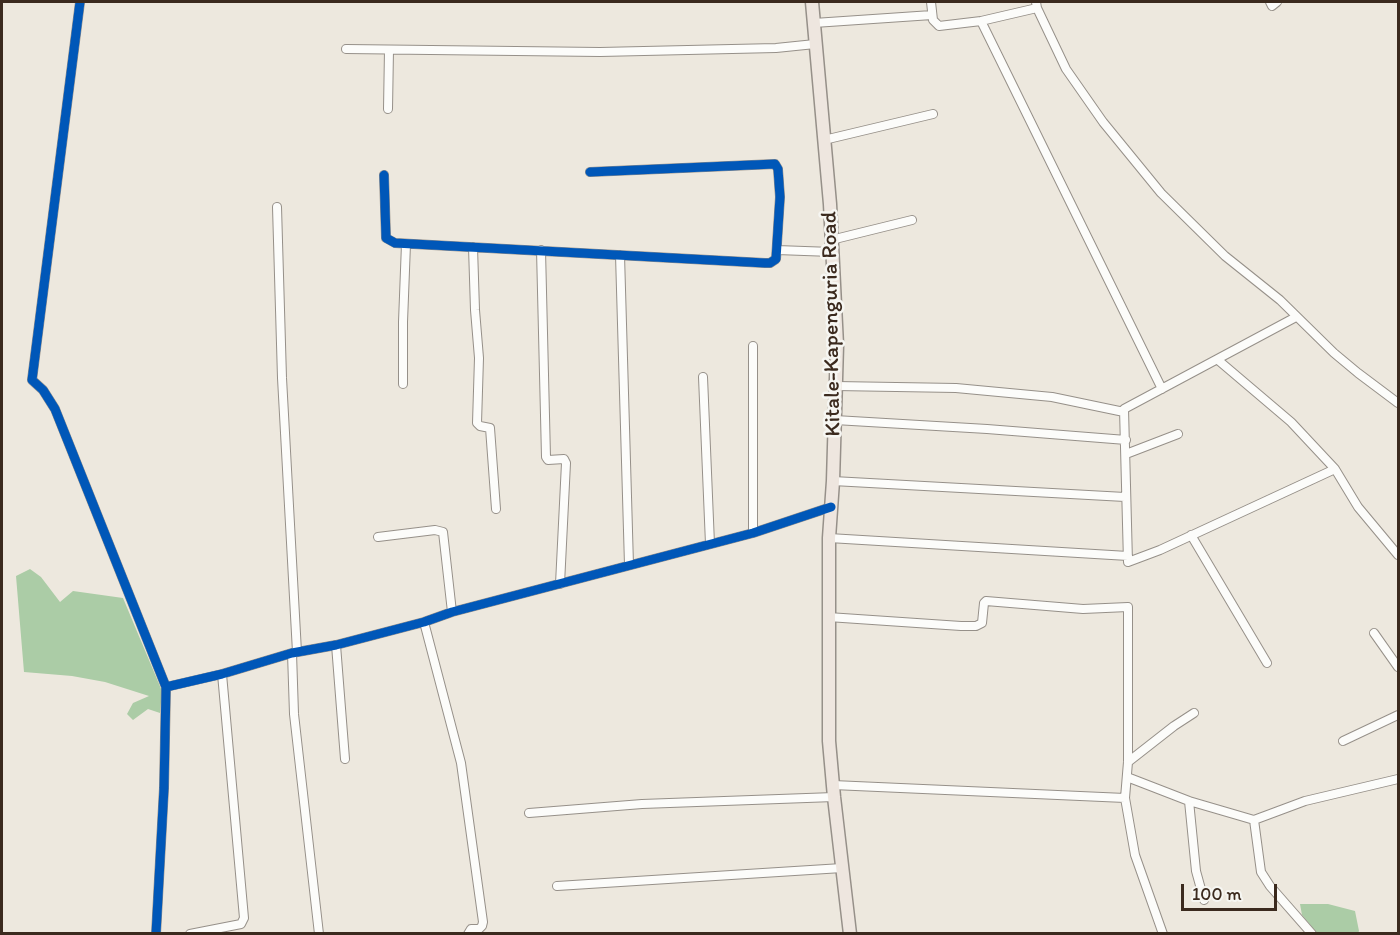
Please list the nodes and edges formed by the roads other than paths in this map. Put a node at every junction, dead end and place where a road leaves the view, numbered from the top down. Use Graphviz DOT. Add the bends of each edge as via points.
graph roads {
  1 [pos="80,2"];
  2 [pos="812,2"];
  3 [pos="932,2"];
  4 [pos="1270,2"];
  5 [pos="1277,2"];
  6 [pos="1037,5"];
  7 [pos="932,15"];
  8 [pos="981,21"];
  9 [pos="814,23"];
  10 [pos="815,44"];
  11 [pos="346,49"];
  12 [pos="389,50"];
  13 [pos="388,110"];
  14 [pos="933,114"];
  15 [pos="824,140"];
  16 [pos="590,172"];
  17 [pos="384,175"];
  18 [pos="277,207"];
  19 [pos="912,220"];
  20 [pos="406,244"];
  21 [pos="832,246"];
  22 [pos="473,247"];
  23 [pos="541,250"];
  24 [pos="777,250"];
  25 [pos="620,255"];
  26 [pos="1296,317"];
  27 [pos="753,346"];
  28 [pos="1218,360"];
  29 [pos="703,377"];
  30 [pos="403,384"];
  31 [pos="836,386"];
  32 [pos="1162,389"];
  33 [pos="1398,403"];
  34 [pos="1124,412"];
  35 [pos="835,420"];
  36 [pos="1178,434"];
  37 [pos="1126,440"];
  38 [pos="1126,454"];
  39 [pos="1335,469"];
  40 [pos="833,481"];
  41 [pos="1125,497"];
  42 [pos="831,507"];
  43 [pos="496,509"];
  44 [pos="753,533"];
  45 [pos="1191,535"];
  46 [pos="378,537"];
  47 [pos="829,538"];
  48 [pos="710,544"];
  49 [pos="1398,555"];
  50 [pos="1128,556"];
  51 [pos="629,565"];
  52 [pos="560,584"];
  53 [pos="452,612"];
  54 [pos="828,617"];
  55 [pos="424,622"];
  56 [pos="1374,633"];
  57 [pos="336,645"];
  58 [pos="295,652"];
  59 [pos="1267,663"];
  60 [pos="1398,667"];
  61 [pos="222,674"];
  62 [pos="166,687"];
  63 [pos="1194,713"];
  64 [pos="1398,715"];
  65 [pos="1343,741"];
  66 [pos="345,759"];
  67 [pos="1128,762"];
  68 [pos="1127,777"];
  69 [pos="1398,780"];
  70 [pos="833,791"];
  71 [pos="1125,798"];
  72 [pos="1189,801"];
  73 [pos="529,813"];
  74 [pos="1254,820"];
  75 [pos="842,868"];
  76 [pos="557,886"];
  77 [pos="1204,900"];
  78 [pos="156,933"];
  79 [pos="190,933"];
  80 [pos="319,933"];
  81 [pos="468,933"];
  82 [pos="850,933"];
  83 [pos="1163,933"];
  84 [pos="1312,933"];
  1 -- 62 [label="street" via="32,380 55,410"];
  2 -- 9 [label="highway, Kitale-Kapenguria Road"];
  3 -- 7 [label="street"];
  4 -- 5 [label="street" via="1272,6"];
  6 -- 8 [label="street"];
  6 -- 26 [label="street" via="1066,69 1161,194"];
  7 -- 8 [label="street" via="939,26"];
  7 -- 9 [label="street"];
  8 -- 32 [label="street"];
  9 -- 10 [label="highway, Kitale-Kapenguria Road"];
  10 -- 12 [label="street" via="600,52"];
  10 -- 15 [label="highway, Kitale-Kapenguria Road"];
  11 -- 12 [label="street"];
  12 -- 13 [label="street"];
  14 -- 15 [label="street"];
  15 -- 21 [label="highway, Kitale-Kapenguria Road"];
  16 -- 24 [label="street" via="775,165 780,197"];
  17 -- 20 [label="street" via="386,238"];
  18 -- 58 [label="street"];
  19 -- 21 [label="street"];
  20 -- 22 [label="street"];
  20 -- 30 [label="street"];
  21 -- 24 [label="street"];
  21 -- 31 [label="highway, Kitale-Kapenguria Road"];
  22 -- 23 [label="street"];
  22 -- 43 [label="street" via="479,358 477,423 490,428"];
  23 -- 25 [label="street"];
  23 -- 52 [label="street" via="546,458 564,459 566,463"];
  24 -- 25 [label="street" via="776,259 765,263"];
  25 -- 51 [label="street"];
  26 -- 28 [label="street"];
  26 -- 33 [label="street"];
  27 -- 44 [label="street"];
  28 -- 32 [label="street"];
  28 -- 39 [label="street" via="1290,422"];
  29 -- 48 [label="street"];
  31 -- 34 [label="street" via="956,388 1052,397"];
  31 -- 35 [label="highway, Kitale-Kapenguria Road"];
  32 -- 34 [label="street"];
  34 -- 37 [label="street"];
  35 -- 37 [label="street"];
  35 -- 40 [label="highway, Kitale-Kapenguria Road"];
  36 -- 38 [label="street"];
  37 -- 38 [label="street"];
  38 -- 41 [label="street"];
  39 -- 45 [label="street"];
  39 -- 49 [label="street" via="1358,507"];
  40 -- 41 [label="street"];
  40 -- 42 [label="highway, Kitale-Kapenguria Road"];
  41 -- 50 [label="street"];
  42 -- 44 [label="street"];
  42 -- 47 [label="highway, Kitale-Kapenguria Road"];
  44 -- 48 [label="street"];
  45 -- 50 [label="street" via="1128,562"];
  45 -- 59 [label="street"];
  46 -- 53 [label="street" via="443,532"];
  47 -- 50 [label="street"];
  47 -- 54 [label="highway, Kitale-Kapenguria Road"];
  48 -- 51 [label="street"];
  51 -- 52 [label="street"];
  52 -- 53 [label="street"];
  53 -- 55 [label="street"];
  54 -- 67 [label="street" via="961,627 982,623 986,602 1083,609 1128,607"];
  54 -- 70 [label="highway, Kitale-Kapenguria Road"];
  55 -- 57 [label="street"];
  55 -- 81 [label="street" via="461,763 483,922 479,929"];
  56 -- 60 [label="street"];
  57 -- 58 [label="street"];
  57 -- 66 [label="street"];
  58 -- 61 [label="street"];
  58 -- 80 [label="street" via="294,714"];
  61 -- 62 [label="street"];
  61 -- 79 [label="street" via="244,918 241,924"];
  62 -- 78 [label="street"];
  63 -- 67 [label="street"];
  64 -- 65 [label="street"];
  67 -- 68 [label="street"];
  68 -- 71 [label="street"];
  68 -- 72 [label="street"];
  69 -- 74 [label="street" via="1305,801"];
  70 -- 71 [label="street" via="996,791"];
  70 -- 73 [label="street"];
  70 -- 75 [label="highway, Kitale-Kapenguria Road"];
  71 -- 83 [label="street" via="1135,855"];
  72 -- 74 [label="street"];
  72 -- 77 [label="street" via="1196,870"];
  74 -- 84 [label="street" via="1261,872"];
  75 -- 76 [label="street"];
  75 -- 82 [label="highway, Kitale-Kapenguria Road"];
}
